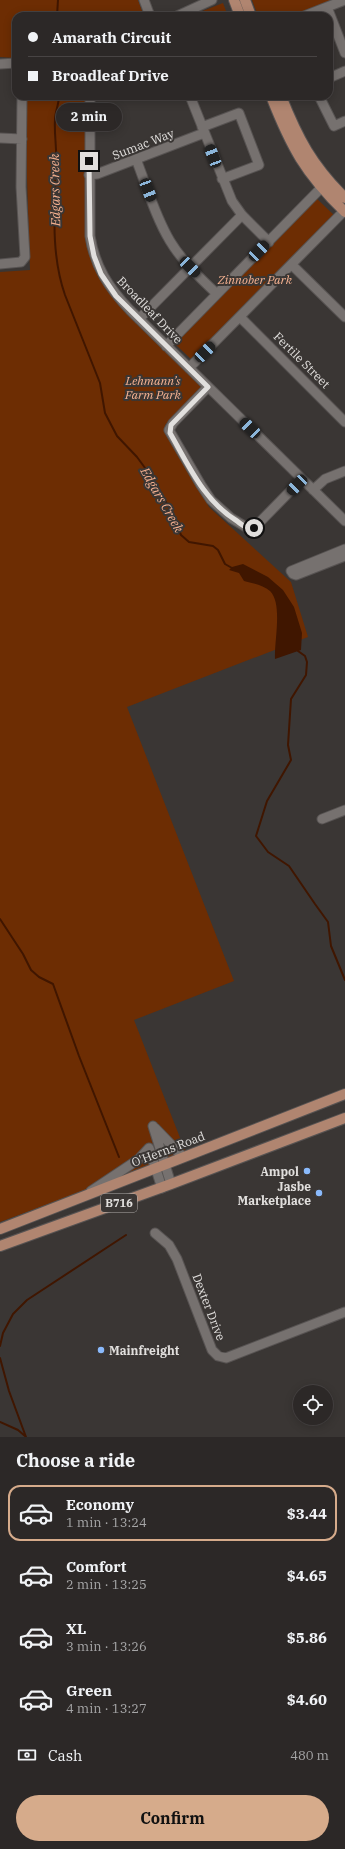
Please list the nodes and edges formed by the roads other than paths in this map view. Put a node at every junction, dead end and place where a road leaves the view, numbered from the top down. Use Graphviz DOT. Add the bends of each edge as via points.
graph roads {
  1 [pos="144,0"];
  2 [pos="212,0"];
  3 [pos="234,0"];
  4 [pos="245,0"];
  5 [pos="345,0"];
  6 [pos="327,7"];
  7 [pos="148,12"];
  8 [pos="186,12"];
  9 [pos="238,12"];
  10 [pos="250,12"];
  11 [pos="314,12"];
  12 [pos="329,12"];
  13 [pos="333,22"];
  14 [pos="345,53"];
  15 [pos="12,63"];
  16 [pos="0,64"];
  17 [pos="345,71"];
  18 [pos="333,76"];
  19 [pos="22,100"];
  20 [pos="90,100"];
  21 [pos="192,100"];
  22 [pos="273,100"];
  23 [pos="283,100"];
  24 [pos="322,100"];
  25 [pos="345,121"];
  26 [pos="203,130"];
  27 [pos="0,138"];
  28 [pos="22,139"];
  29 [pos="136,160"];
  30 [pos="89,175"];
  31 [pos="222,179"];
  32 [pos="321,188"];
  33 [pos="345,198"];
  34 [pos="345,211"];
  35 [pos="242,215"];
  36 [pos="268,242"];
  37 [pos="0,264"];
  38 [pos="292,265"];
  39 [pos="190,267"];
  40 [pos="217,294"];
  41 [pos="345,304"];
  42 [pos="338,311"];
  43 [pos="240,317"];
  44 [pos="345,318"];
  45 [pos="139,319"];
  46 [pos="166,346"];
  47 [pos="189,368"];
  48 [pos="208,387"];
  49 [pos="345,422"];
  50 [pos="345,471"];
  51 [pos="302,480"];
  52 [pos="313,490"];
  53 [pos="345,521"];
  54 [pos="345,549"];
  55 [pos="345,556"];
  56 [pos="345,810"];
  57 [pos="322,819"];
  58 [pos="345,1094"];
  59 [pos="344,1119"];
  60 [pos="183,1157"];
  61 [pos="160,1166"];
  62 [pos="167,1186"];
  63 [pos="85,1195"];
  64 [pos="0,1229"];
  65 [pos="155,1233"];
  66 [pos="0,1246"];
  67 [pos="345,1312"];
  1 -- 7 [label="street"];
  2 -- 8 [label="street"];
  3 -- 9 [label="main road"];
  4 -- 10 [label="main road"];
  5 -- 6 [label="street"];
  6 -- 11 [label="street"];
  6 -- 12 [label="street"];
  13 -- 14 [label="street"];
  15 -- 16 [label="street"];
  17 -- 18 [label="street"];
  19 -- 28 [label="street"];
  20 -- 30 [label="street, Broadleaf Drive"];
  21 -- 26 [label="street"];
  22 -- 32 [label="main road" via="289,141"];
  23 -- 33 [label="main road" via="293,127 312,160"];
  24 -- 25 [label="street" via="334,126"];
  26 -- 29 [label="street, Sumac Way"];
  26 -- 31 [label="street"];
  26 -- 31 [label="street, Sumac Way" via="239,113 254,150 259,165"];
  27 -- 28 [label="street"];
  28 -- 37 [label="street" via="21,187 25,257 21,262"];
  29 -- 30 [label="street, Sumac Way"];
  29 -- 39 [label="street" via="166,234"];
  30 -- 45 [label="street, Broadleaf Drive" via="89,224 94,256 101,274 111,289"];
  31 -- 35 [label="street"];
  32 -- 34 [label="main road"];
  32 -- 36 [label="street"];
  34 -- 38 [label="street"];
  35 -- 36 [label="street"];
  35 -- 39 [label="street"];
  36 -- 40 [label="street"];
  38 -- 42 [label="street"];
  38 -- 43 [label="street"];
  39 -- 40 [label="street"];
  39 -- 45 [label="street"];
  40 -- 46 [label="street"];
  41 -- 42 [label="street"];
  42 -- 44 [label="street"];
  43 -- 47 [label="street"];
  43 -- 49 [label="street, Fertile Street"];
  45 -- 46 [label="street, Broadleaf Drive"];
  46 -- 47 [label="street, Broadleaf Drive"];
  47 -- 48 [label="street, Broadleaf Drive"];
  48 -- 51 [label="street, Broadleaf Drive"];
  48 -- 51 [label="street" via="169,430 204,491 215,505 246,527 254,528"];
  50 -- 52 [label="street" via="325,479"];
  51 -- 52 [label="street, Broadleaf Drive"];
  52 -- 53 [label="street, Broadleaf Drive"];
  54 -- 55 [label="street" via="321,562"];
  56 -- 57 [label="street"];
  58 -- 60 [label="main road, O'Herns Road / B716"];
  59 -- 62 [label="main road, B716"];
  60 -- 61 [label="main road, O'Herns Road / B716"];
  60 -- 61 [label="street" via="153,1126"];
  61 -- 62 [label="street"];
  61 -- 63 [label="main road, O'Herns Road / B716"];
  61 -- 63 [label="street" via="149,1148 139,1159"];
  62 -- 66 [label="main road, B716"];
  63 -- 64 [label="main road, O'Herns Road / B716"];
  65 -- 67 [label="street, Dexter Drive" via="169,1245 177,1258 212,1350 218,1356 226,1358"];
}
